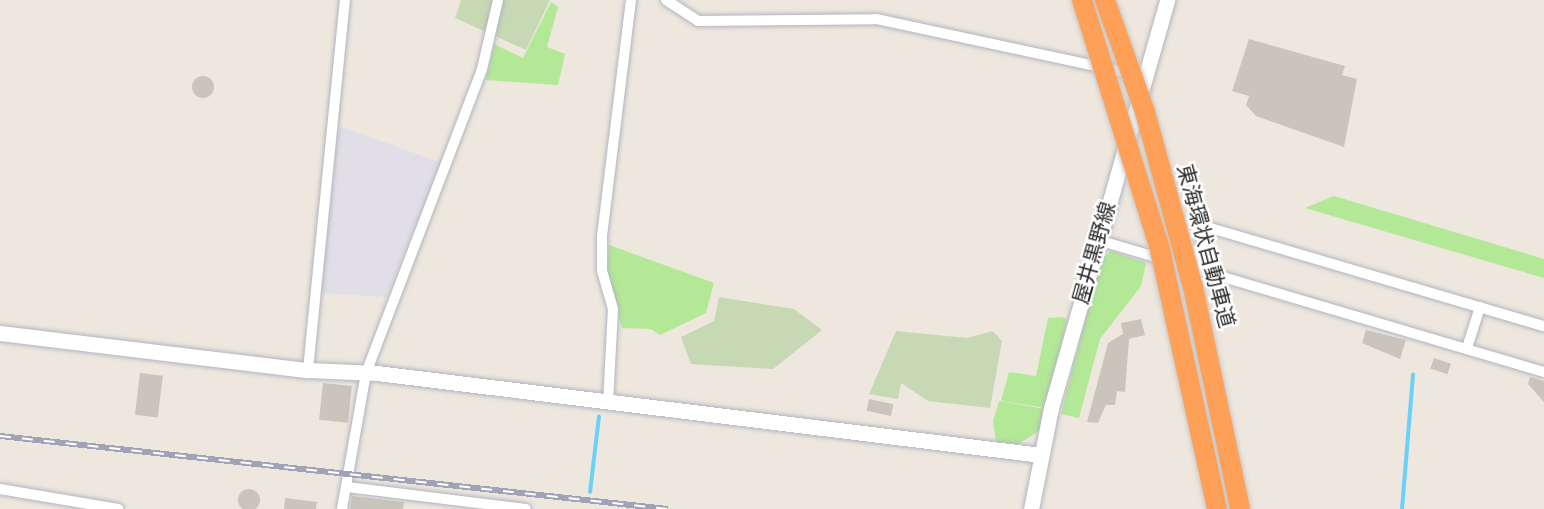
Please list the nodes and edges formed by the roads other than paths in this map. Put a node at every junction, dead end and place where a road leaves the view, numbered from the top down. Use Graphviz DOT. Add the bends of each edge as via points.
graph roads {
  1 [pos="345,0"];
  2 [pos="498,0"];
  3 [pos="631,0"];
  4 [pos="666,0"];
  5 [pos="1082,0"];
  6 [pos="1105,0"];
  7 [pos="1167,0"];
  8 [pos="1145,76"];
  9 [pos="1098,240"];
  10 [pos="1193,270"];
  11 [pos="1479,307"];
  12 [pos="1544,326"];
  13 [pos="0,333"];
  14 [pos="1467,348"];
  15 [pos="308,370"];
  16 [pos="1544,372"];
  17 [pos="366,373"];
  18 [pos="608,404"];
  19 [pos="1041,455"];
  20 [pos="347,487"];
  21 [pos="0,489"];
  22 [pos="118,509"];
  23 [pos="342,509"];
  24 [pos="526,509"];
  25 [pos="1030,509"];
  26 [pos="1217,509"];
  27 [pos="1240,509"];
  1 -- 15 [label="street"];
  2 -- 17 [label="street" via="460,130"];
  3 -- 18 [label="street" via="602,236 602,271 613,309"];
  4 -- 8 [label="street" via="698,21 876,19"];
  5 -- 26 [label="highway, bridge" via="1159,245"];
  6 -- 27 [label="highway, 東海環状自動車道, bridge" via="1145,112 1194,287"];
  7 -- 8 [label="street, 屋井黒野線"];
  8 -- 9 [label="street, 屋井黒野線"];
  9 -- 10 [label="street"];
  9 -- 19 [label="street, 屋井黒野線"];
  10 -- 11 [label="street" via="1207,227"];
  10 -- 14 [label="street"];
  11 -- 12 [label="street"];
  11 -- 14 [label="street"];
  13 -- 15 [label="street"];
  14 -- 16 [label="street"];
  15 -- 17 [label="street"];
  17 -- 18 [label="street"];
  17 -- 20 [label="street"];
  18 -- 19 [label="street"];
  19 -- 25 [label="street, 屋井黒野線"];
  20 -- 23 [label="street"];
  20 -- 24 [label="street"];
  21 -- 22 [label="street"];
}
